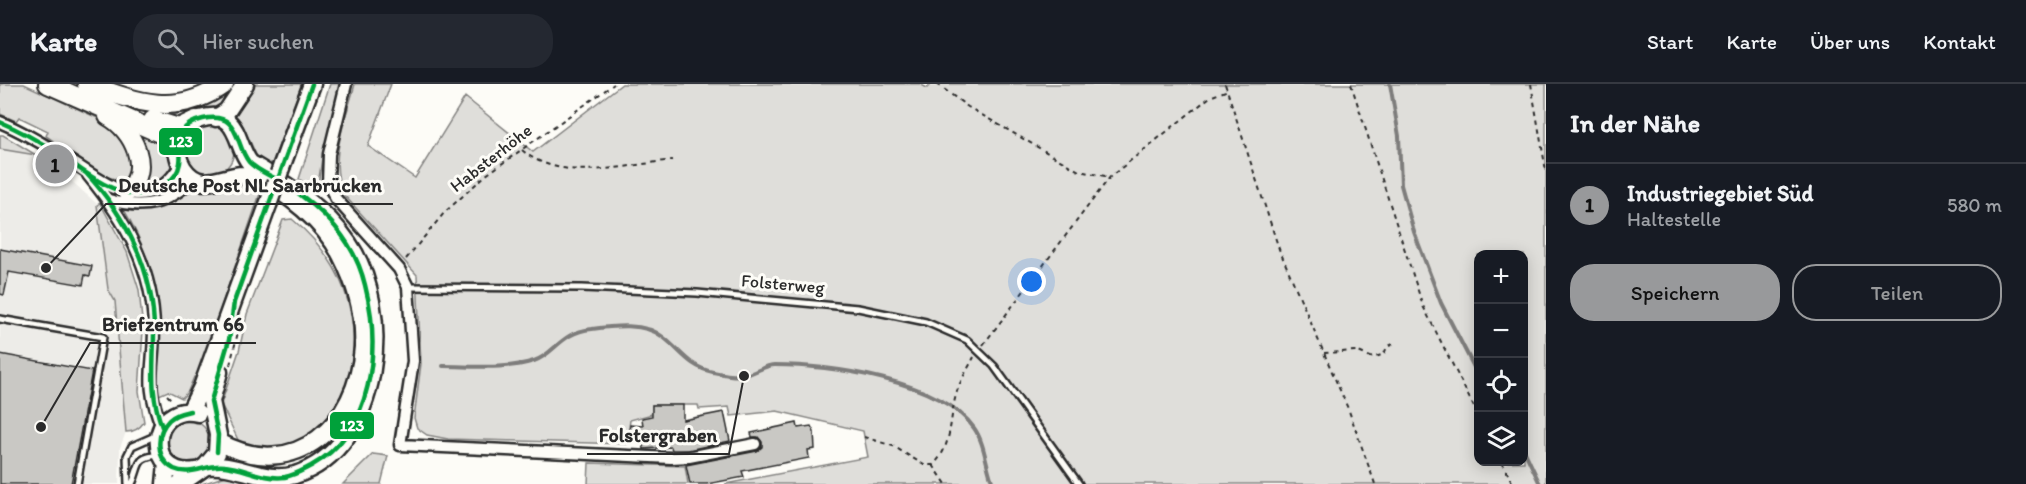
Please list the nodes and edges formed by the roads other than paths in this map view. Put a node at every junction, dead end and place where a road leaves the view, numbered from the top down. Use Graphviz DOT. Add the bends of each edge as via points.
graph roads {
  1 [pos="48,84"];
  2 [pos="224,84"];
  3 [pos="245,84"];
  4 [pos="312,84"];
  5 [pos="346,84"];
  6 [pos="82,88"];
  7 [pos="216,118"];
  8 [pos="196,120"];
  9 [pos="0,122"];
  10 [pos="242,146"];
  11 [pos="179,157"];
  12 [pos="88,175"];
  13 [pos="195,178"];
  14 [pos="224,179"];
  15 [pos="127,192"];
  16 [pos="109,201"];
  17 [pos="408,287"];
  18 [pos="234,302"];
  19 [pos="0,319"];
  20 [pos="183,408"];
  21 [pos="160,431"];
  22 [pos="217,434"];
  23 [pos="755,444"];
  24 [pos="164,459"];
  25 [pos="201,469"];
  26 [pos="289,479"];
  27 [pos="77,484"];
  28 [pos="130,484"];
  29 [pos="165,484"];
  30 [pos="180,484"];
  31 [pos="1078,484"];
  1 -- 6 [label="highway"];
  2 -- 6 [label="highway" via="202,97 154,105"];
  3 -- 7 [label="main road" via="227,111"];
  4 -- 18 [label="main road, bridge"];
  5 -- 17 [label="street" via="328,154 328,184 336,199 399,269"];
  6 -- 8 [label="highway" via="170,127 179,128"];
  6 -- 11 [label="highway" via="109,109 164,135"];
  6 -- 15 [label="highway" via="132,141 139,175"];
  7 -- 8 [label="main road"];
  7 -- 10 [label="main road" via="234,127"];
  8 -- 11 [label="main road" via="181,135"];
  9 -- 12 [label="street" via="53,150"];
  10 -- 14 [label="main road" via="239,165"];
  10 -- 26 [label="main road" via="250,163 304,196 337,228 360,266 372,308 374,362 356,417 324,459"];
  11 -- 13 [label="main road"];
  11 -- 15 [label="street" via="163,187 138,194"];
  12 -- 15 [label="street"];
  12 -- 16 [label="street"];
  13 -- 14 [label="main road" via="214,182"];
  13 -- 16 [label="street" via="166,200 150,205"];
  14 -- 22 [label="main road" via="246,175 266,184 296,204 332,240 356,289 363,346 357,382 342,418 322,446 311,454 285,465 262,464 242,457"];
  16 -- 21 [label="street" via="137,248 147,280 154,330 150,383"];
  17 -- 23 [label="street" via="413,361 400,445 671,458"];
  17 -- 31 [label="lane, Folsterweg" via="629,289 858,308 926,322 949,330 979,350"];
  18 -- 20 [label="main road" via="198,398"];
  18 -- 22 [label="main road" via="229,340 211,401"];
  19 -- 27 [label="lane" via="103,337"];
  20 -- 21 [label="main road"];
  20 -- 22 [label="main road" via="206,416"];
  21 -- 24 [label="main road"];
  21 -- 28 [label="lane" via="132,446 127,456"];
  22 -- 25 [label="main road" via="217,453"];
  24 -- 25 [label="main road" via="181,471"];
  24 -- 28 [label="lane" via="143,458"];
  24 -- 29 [label="main road"];
  25 -- 26 [label="main road" via="220,465 268,478"];
  25 -- 30 [label="main road"];
}
